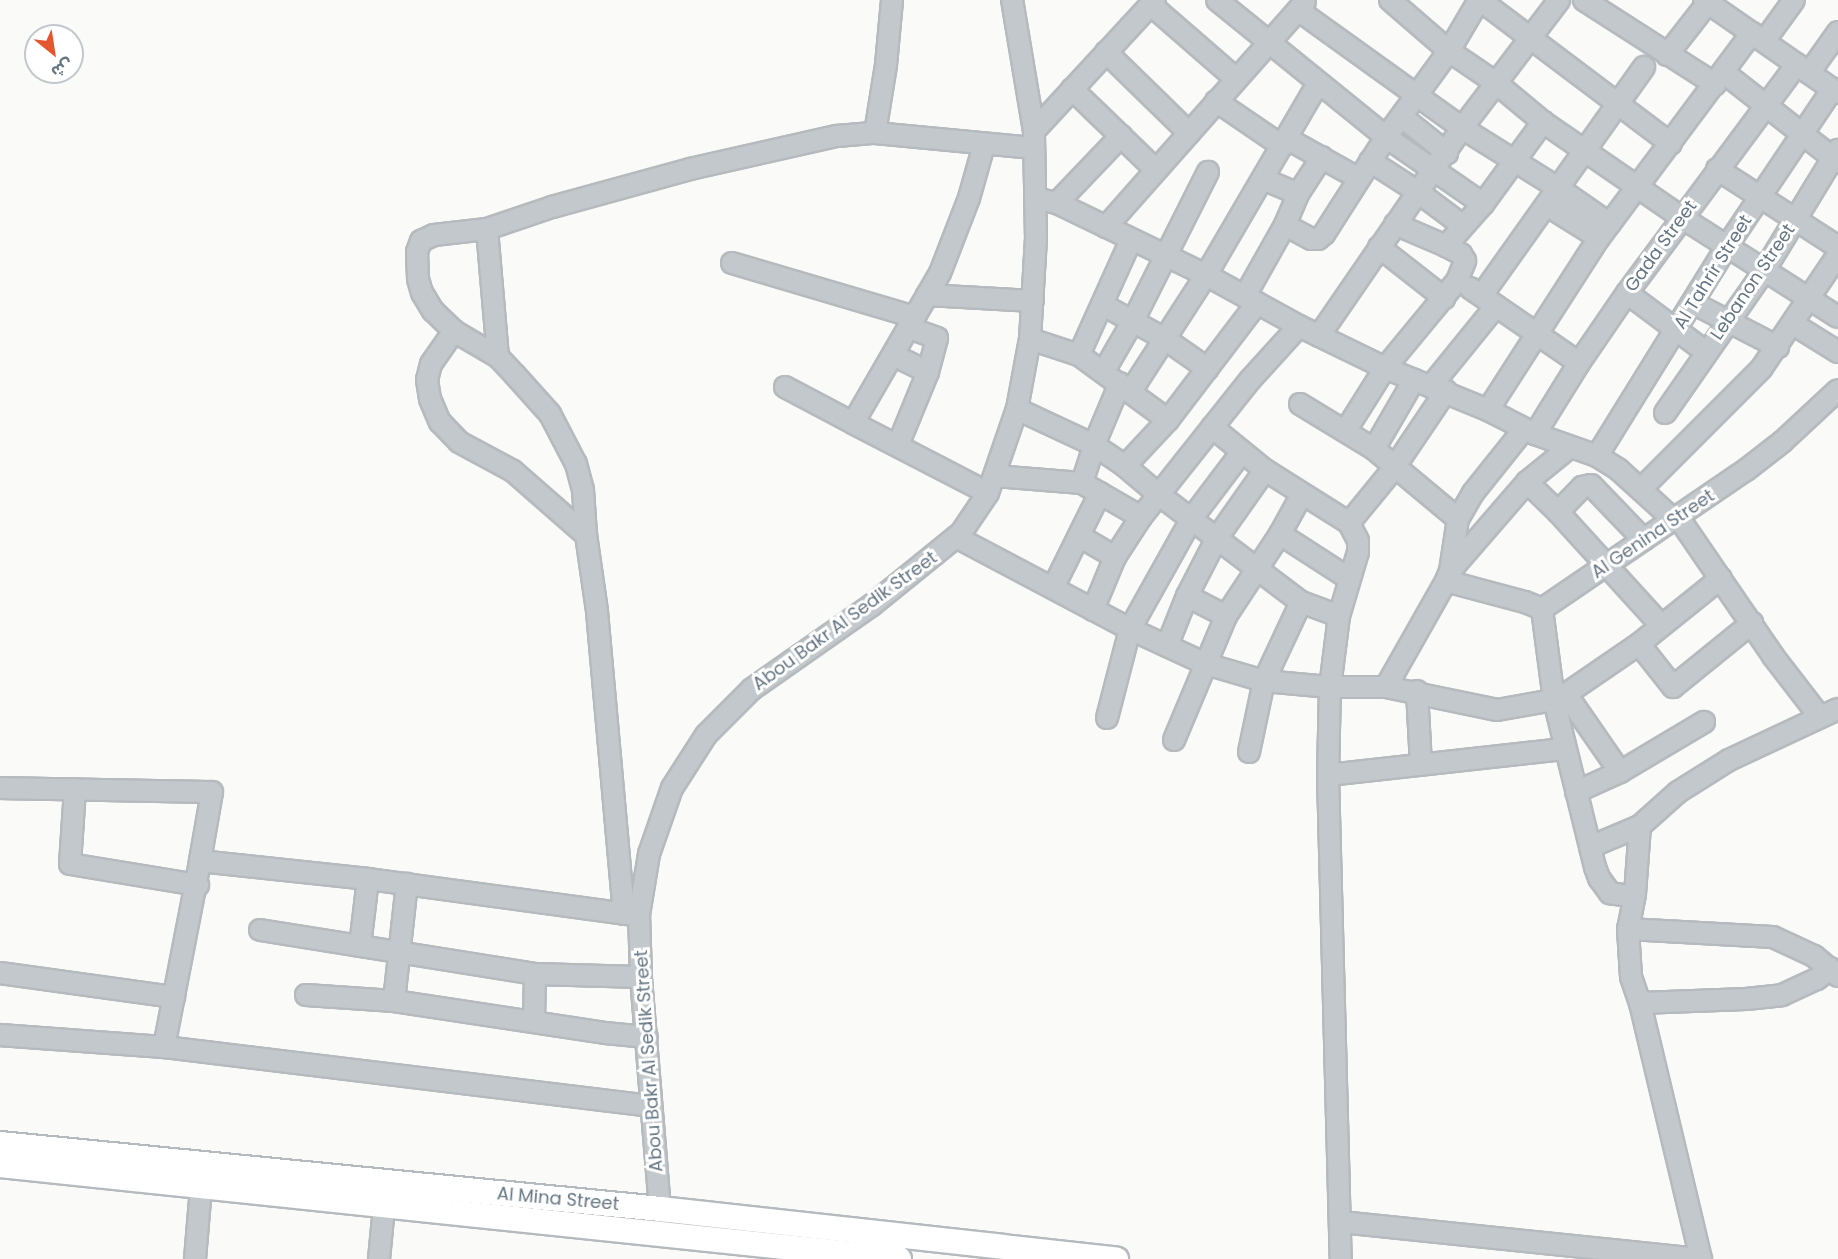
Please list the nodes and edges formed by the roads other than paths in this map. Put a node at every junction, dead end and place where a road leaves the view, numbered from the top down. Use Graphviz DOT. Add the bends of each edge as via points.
graph roads {
  1 [pos="892,0"];
  2 [pos="1012,0"];
  3 [pos="1217,0"];
  4 [pos="1390,0"];
  5 [pos="1479,0"];
  6 [pos="1560,0"];
  7 [pos="1584,0"];
  8 [pos="1794,0"];
  9 [pos="1707,1"];
  10 [pos="1153,3"];
  11 [pos="1302,5"];
  12 [pos="1838,32"];
  13 [pos="1759,36"];
  14 [pos="1530,37"];
  15 [pos="1268,43"];
  16 [pos="1449,51"];
  17 [pos="1106,52"];
  18 [pos="1667,55"];
  19 [pos="1644,67"];
  20 [pos="1803,68"];
  21 [pos="1719,78"];
  22 [pos="1236,79"];
  23 [pos="1318,83"];
  24 [pos="1496,83"];
  25 [pos="1072,89"];
  26 [pos="1835,92"];
  27 [pos="1416,96"];
  28 [pos="1216,101"];
  29 [pos="1618,104"];
  30 [pos="1766,106"];
  31 [pos="1402,117"];
  32 [pos="1543,122"];
  33 [pos="1462,128"];
  34 [pos="1189,132"];
  35 [pos="875,133"];
  36 [pos="1801,134"];
  37 [pos="1121,136"];
  38 [pos="1386,137"];
  39 [pos="1034,139"];
  40 [pos="1284,142"];
  41 [pos="1671,144"];
  42 [pos="984,145"];
  43 [pos="1586,150"];
  44 [pos="1447,153"];
  45 [pos="1322,157"];
  46 [pos="1836,157"];
  47 [pos="1370,161"];
  48 [pos="1514,161"];
  49 [pos="1434,169"];
  50 [pos="1717,169"];
  51 [pos="1156,170"];
  52 [pos="1208,172"];
  53 [pos="1358,178"];
  54 [pos="1263,179"];
  55 [pos="1639,186"];
  56 [pos="1558,188"];
  57 [pos="1418,192"];
  58 [pos="1298,194"];
  59 [pos="1035,198"];
  60 [pos="1758,198"];
  61 [pos="1057,203"];
  62 [pos="1483,204"];
  63 [pos="1548,206"];
  64 [pos="1681,218"];
  65 [pos="1795,219"];
  66 [pos="1395,224"];
  67 [pos="1285,225"];
  68 [pos="1462,225"];
  69 [pos="1106,227"];
  70 [pos="487,229"];
  71 [pos="1604,231"];
  72 [pos="1131,240"];
  73 [pos="1446,246"];
  74 [pos="1727,246"];
  75 [pos="1379,247"];
  76 [pos="1838,248"];
  77 [pos="1838,255"];
  78 [pos="1166,258"];
  79 [pos="732,263"];
  80 [pos="1764,271"];
  81 [pos="1206,275"];
  82 [pos="1457,281"];
  83 [pos="1627,293"];
  84 [pos="927,295"];
  85 [pos="1444,298"];
  86 [pos="1810,298"];
  87 [pos="1251,300"];
  88 [pos="1489,300"];
  89 [pos="1034,302"];
  90 [pos="1693,303"];
  91 [pos="1103,306"];
  92 [pos="1838,316"];
  93 [pos="1133,321"];
  94 [pos="1727,321"];
  95 [pos="912,322"];
  96 [pos="1793,324"];
  97 [pos="1299,326"];
  98 [pos="1677,330"];
  99 [pos="454,331"];
  100 [pos="1537,333"];
  101 [pos="1319,336"];
  102 [pos="1030,339"];
  103 [pos="1165,339"];
  104 [pos="1778,347"];
  105 [pos="1706,352"];
  106 [pos="1838,352"];
  107 [pos="893,355"];
  108 [pos="1079,356"];
  109 [pos="498,357"];
  110 [pos="1579,363"];
  111 [pos="1385,368"];
  112 [pos="1208,369"];
  113 [pos="1104,371"];
  114 [pos="928,372"];
  115 [pos="1430,386"];
  116 [pos="785,387"];
  117 [pos="1125,387"];
  118 [pos="1838,390"];
  119 [pos="1300,404"];
  120 [pos="1017,409"];
  121 [pos="1488,410"];
  122 [pos="1665,413"];
  123 [pos="1168,420"];
  124 [pos="854,423"];
  125 [pos="1212,427"];
  126 [pos="1346,430"];
  127 [pos="1530,432"];
  128 [pos="898,445"];
  129 [pos="1094,445"];
  130 [pos="1570,447"];
  131 [pos="1374,449"];
  132 [pos="1242,452"];
  133 [pos="1597,456"];
  134 [pos="1125,466"];
  135 [pos="1394,468"];
  136 [pos="1264,470"];
  137 [pos="1527,482"];
  138 [pos="1082,483"];
  139 [pos="992,485"];
  140 [pos="1641,489"];
  141 [pos="1100,493"];
  142 [pos="1158,494"];
  143 [pos="1301,495"];
  144 [pos="1558,512"];
  145 [pos="1141,518"];
  146 [pos="1192,518"];
  147 [pos="1676,518"];
  148 [pos="1458,519"];
  149 [pos="1349,523"];
  150 [pos="1280,534"];
  151 [pos="586,535"];
  152 [pos="1080,536"];
  153 [pos="956,537"];
  154 [pos="1218,538"];
  155 [pos="1644,540"];
  156 [pos="1115,557"];
  157 [pos="1604,565"];
  158 [pos="1256,567"];
  159 [pos="1448,576"];
  160 [pos="1348,578"];
  161 [pos="1721,578"];
  162 [pos="1053,588"];
  163 [pos="1187,596"];
  164 [pos="1302,602"];
  165 [pos="1542,609"];
  166 [pos="1093,610"];
  167 [pos="1226,616"];
  168 [pos="1339,616"];
  169 [pos="1660,624"];
  170 [pos="1752,624"];
  171 [pos="1130,629"];
  172 [pos="1639,644"];
  173 [pos="1167,646"];
  174 [pos="1206,664"];
  175 [pos="1264,681"];
  176 [pos="1330,687"];
  177 [pos="1386,687"];
  178 [pos="1417,691"];
  179 [pos="1560,697"];
  180 [pos="1829,713"];
  181 [pos="1107,718"];
  182 [pos="1704,722"];
  183 [pos="1174,740"];
  184 [pos="1564,749"];
  185 [pos="1249,752"];
  186 [pos="1421,765"];
  187 [pos="1620,772"];
  188 [pos="1328,775"];
  189 [pos="0,788"];
  190 [pos="75,789"];
  191 [pos="1576,792"];
  192 [pos="1640,826"];
  193 [pos="1590,847"];
  194 [pos="200,861"];
  195 [pos="368,879"];
  196 [pos="406,884"];
  197 [pos="198,885"];
  198 [pos="1635,894"];
  199 [pos="631,914"];
  200 [pos="1628,929"];
  201 [pos="260,930"];
  202 [pos="360,946"];
  203 [pos="398,953"];
  204 [pos="1834,972"];
  205 [pos="0,973"];
  206 [pos="535,974"];
  207 [pos="641,977"];
  208 [pos="306,995"];
  209 [pos="174,997"];
  210 [pos="394,1001"];
  211 [pos="1640,1003"];
  212 [pos="534,1021"];
  213 [pos="0,1035"];
  214 [pos="647,1037"];
  215 [pos="164,1047"];
  216 [pos="650,1106"];
  217 [pos="0,1144"];
  218 [pos="0,1165"];
  219 [pos="201,1188"];
  220 [pos="384,1207"];
  221 [pos="660,1209"];
  222 [pos="1341,1222"];
  223 [pos="658,1235"];
  224 [pos="195,1259"];
  225 [pos="379,1259"];
  226 [pos="899,1259"];
  227 [pos="1116,1259"];
  228 [pos="1341,1259"];
  229 [pos="1701,1259"];
  1 -- 35 [label="street"];
  2 -- 39 [label="street, Abou Bakr Al Sedik Street"];
  3 -- 15 [label="street"];
  4 -- 16 [label="street"];
  5 -- 14 [label="street"];
  5 -- 16 [label="street"];
  6 -- 14 [label="street"];
  7 -- 18 [label="street"];
  8 -- 13 [label="street"];
  9 -- 13 [label="street"];
  9 -- 18 [label="street"];
  10 -- 17 [label="street"];
  10 -- 22 [label="street"];
  11 -- 15 [label="street"];
  11 -- 27 [label="street"];
  12 -- 20 [label="street, Gada Street"];
  13 -- 20 [label="street"];
  13 -- 21 [label="street"];
  14 -- 24 [label="street"];
  14 -- 29 [label="street"];
  15 -- 22 [label="street"];
  15 -- 23 [label="street"];
  16 -- 24 [label="street"];
  16 -- 27 [label="street"];
  17 -- 25 [label="street"];
  17 -- 34 [label="street"];
  18 -- 21 [label="street"];
  19 -- 29 [label="street"];
  20 -- 26 [label="street"];
  20 -- 30 [label="street, Gada Street"];
  21 -- 30 [label="street"];
  21 -- 41 [label="street"];
  22 -- 28 [label="street"];
  23 -- 38 [label="street"];
  23 -- 40 [label="street"];
  24 -- 32 [label="street"];
  24 -- 33 [label="street"];
  25 -- 37 [label="street"];
  25 -- 39 [label="street"];
  26 -- 36 [label="street, Al Tahrir Street"];
  27 -- 31 [label="street"];
  27 -- 33 [label="street"];
  28 -- 34 [label="street"];
  28 -- 40 [label="street"];
  29 -- 41 [label="street"];
  29 -- 43 [label="street"];
  30 -- 36 [label="street"];
  30 -- 50 [label="street, Gada Street"];
  31 -- 38 [label="street"];
  31 -- 44 [label="street"];
  32 -- 43 [label="street"];
  32 -- 48 [label="street"];
  33 -- 44 [label="street"];
  33 -- 48 [label="street"];
  34 -- 51 [label="street"];
  35 -- 42 [label="street"];
  35 -- 70 [label="street" via="837,136 690,170"];
  36 -- 46 [label="street"];
  36 -- 60 [label="street, Al Tahrir Street"];
  37 -- 51 [label="street"];
  37 -- 61 [label="street"];
  38 -- 47 [label="street"];
  38 -- 49 [label="street"];
  39 -- 42 [label="street"];
  39 -- 59 [label="street, Abou Bakr Al Sedik Street"];
  40 -- 45 [label="street"];
  40 -- 54 [label="street"];
  41 -- 55 [label="street"];
  42 -- 84 [label="street" via="957,232"];
  43 -- 55 [label="street"];
  43 -- 56 [label="street"];
  44 -- 49 [label="street"];
  45 -- 53 [label="street"];
  45 -- 58 [label="street"];
  46 -- 65 [label="street, Lebanon Street"];
  47 -- 53 [label="street"];
  47 -- 57 [label="street"];
  48 -- 56 [label="street"];
  48 -- 62 [label="street"];
  49 -- 57 [label="street"];
  49 -- 62 [label="street"];
  50 -- 60 [label="street"];
  50 -- 64 [label="street, Gada Street"];
  51 -- 69 [label="street"];
  52 -- 78 [label="street"];
  53 -- 67 [label="street" via="1321,237 1311,239"];
  54 -- 58 [label="street"];
  54 -- 81 [label="street"];
  55 -- 64 [label="street"];
  55 -- 71 [label="street"];
  56 -- 63 [label="street"];
  56 -- 71 [label="street"];
  57 -- 66 [label="street"];
  57 -- 68 [label="street"];
  58 -- 67 [label="street"];
  59 -- 61 [label="street"];
  59 -- 89 [label="street, Abou Bakr Al Sedik Street"];
  60 -- 65 [label="street"];
  60 -- 74 [label="street, Al Tahrir Street"];
  61 -- 69 [label="street"];
  62 -- 68 [label="street"];
  63 -- 71 [label="street"];
  63 -- 88 [label="street"];
  64 -- 74 [label="street"];
  64 -- 83 [label="street, Gada Street"];
  65 -- 76 [label="street"];
  65 -- 80 [label="street, Lebanon Street"];
  66 -- 73 [label="street"];
  66 -- 75 [label="street"];
  67 -- 87 [label="street"];
  68 -- 73 [label="street"];
  69 -- 72 [label="street"];
  70 -- 99 [label="street" via="430,236 419,245 418,279 422,293 433,311"];
  70 -- 109 [label="street"];
  71 -- 100 [label="street"];
  72 -- 78 [label="street"];
  72 -- 91 [label="street"];
  73 -- 82 [label="street" via="1461,254 1465,261"];
  74 -- 80 [label="street"];
  74 -- 90 [label="street, Al Tahrir Street"];
  75 -- 85 [label="street"];
  75 -- 101 [label="street"];
  77 -- 86 [label="street"];
  78 -- 81 [label="street"];
  78 -- 93 [label="street"];
  79 -- 95 [label="street"];
  80 -- 86 [label="street"];
  80 -- 94 [label="street, Lebanon Street"];
  81 -- 87 [label="street"];
  81 -- 103 [label="street"];
  82 -- 85 [label="street"];
  82 -- 88 [label="street"];
  83 -- 98 [label="street"];
  83 -- 110 [label="street, Gada Street"];
  84 -- 89 [label="street"];
  84 -- 95 [label="street"];
  85 -- 111 [label="street"];
  86 -- 92 [label="street"];
  86 -- 96 [label="street"];
  87 -- 97 [label="street"];
  87 -- 112 [label="street"];
  88 -- 100 [label="street"];
  88 -- 115 [label="street"];
  89 -- 102 [label="street, Abou Bakr Al Sedik Street"];
  90 -- 94 [label="street"];
  90 -- 98 [label="street, Al Tahrir Street"];
  91 -- 93 [label="street"];
  91 -- 108 [label="street"];
  93 -- 103 [label="street"];
  93 -- 113 [label="street"];
  94 -- 104 [label="street"];
  94 -- 105 [label="street, Lebanon Street"];
  95 -- 107 [label="street"];
  95 -- 114 [label="street" via="938,338"];
  96 -- 104 [label="street"];
  96 -- 106 [label="street"];
  97 -- 101 [label="street"];
  97 -- 125 [label="street"];
  98 -- 105 [label="street"];
  98 -- 133 [label="street, Al Tahrir Street"];
  99 -- 109 [label="street"];
  99 -- 151 [label="street" via="431,364 427,380 440,422 459,442 513,471"];
  100 -- 110 [label="street"];
  100 -- 121 [label="street"];
  101 -- 111 [label="street"];
  102 -- 108 [label="street"];
  102 -- 120 [label="street, Abou Bakr Al Sedik Street"];
  103 -- 112 [label="street"];
  103 -- 117 [label="street"];
  104 -- 140 [label="street"];
  105 -- 122 [label="street, Lebanon Street"];
  107 -- 114 [label="street"];
  107 -- 124 [label="street"];
  108 -- 113 [label="street"];
  109 -- 151 [label="street" via="550,414 561,432 583,490"];
  110 -- 127 [label="street, Gada Street"];
  111 -- 115 [label="street"];
  111 -- 126 [label="street"];
  112 -- 123 [label="street"];
  113 -- 117 [label="street"];
  114 -- 128 [label="street"];
  115 -- 121 [label="street"];
  115 -- 131 [label="street"];
  115 -- 135 [label="street"];
  116 -- 124 [label="street"];
  117 -- 123 [label="street"];
  117 -- 129 [label="street"];
  118 -- 147 [label="street, Al Genina Street" via="1773,449"];
  119 -- 126 [label="street"];
  120 -- 129 [label="street"];
  120 -- 139 [label="street, Abou Bakr Al Sedik Street"];
  121 -- 127 [label="street"];
  123 -- 134 [label="street"];
  124 -- 128 [label="street"];
  125 -- 132 [label="street"];
  125 -- 142 [label="street"];
  126 -- 131 [label="street"];
  127 -- 130 [label="street"];
  127 -- 148 [label="street, Gada Street" via="1473,493"];
  128 -- 139 [label="street"];
  129 -- 134 [label="street"];
  129 -- 138 [label="street"];
  130 -- 133 [label="street"];
  130 -- 137 [label="street"];
  131 -- 135 [label="street"];
  132 -- 136 [label="street"];
  132 -- 146 [label="street"];
  133 -- 140 [label="street"];
  134 -- 142 [label="street"];
  135 -- 148 [label="street"];
  135 -- 149 [label="street"];
  136 -- 143 [label="street"];
  136 -- 154 [label="street"];
  137 -- 144 [label="street"];
  137 -- 159 [label="street"];
  138 -- 139 [label="street"];
  138 -- 141 [label="street"];
  139 -- 153 [label="street, Abou Bakr Al Sedik Street"];
  140 -- 147 [label="street"];
  141 -- 145 [label="street"];
  141 -- 152 [label="street"];
  142 -- 145 [label="street"];
  142 -- 146 [label="street"];
  143 -- 149 [label="street"];
  143 -- 150 [label="street"];
  144 -- 155 [label="street" via="1582,487 1591,485"];
  144 -- 157 [label="street"];
  145 -- 156 [label="street"];
  146 -- 154 [label="street"];
  146 -- 171 [label="street"];
  147 -- 155 [label="street, Al Genina Street"];
  147 -- 161 [label="street"];
  148 -- 159 [label="street"];
  149 -- 160 [label="street" via="1356,535 1358,552"];
  150 -- 158 [label="street"];
  150 -- 160 [label="street"];
  151 -- 199 [label="street"];
  152 -- 156 [label="street"];
  152 -- 162 [label="street"];
  153 -- 162 [label="street"];
  153 -- 199 [label="street, Abou Bakr Al Sedik Street" via="872,605 752,689 706,735 682,770 664,808"];
  154 -- 158 [label="street"];
  154 -- 163 [label="street"];
  155 -- 157 [label="street, Al Genina Street"];
  156 -- 166 [label="street"];
  157 -- 165 [label="street, Al Genina Street"];
  157 -- 169 [label="street"];
  158 -- 164 [label="street"];
  158 -- 167 [label="street"];
  159 -- 165 [label="street"];
  159 -- 177 [label="street"];
  160 -- 168 [label="street"];
  161 -- 169 [label="street"];
  161 -- 170 [label="street"];
  162 -- 166 [label="street"];
  163 -- 167 [label="street"];
  163 -- 173 [label="street"];
  164 -- 168 [label="street"];
  164 -- 175 [label="street"];
  165 -- 179 [label="street"];
  166 -- 171 [label="street"];
  167 -- 174 [label="street"];
  168 -- 176 [label="street"];
  169 -- 172 [label="street"];
  170 -- 172 [label="street" via="1673,687"];
  170 -- 180 [label="street" via="1773,656"];
  171 -- 173 [label="street"];
  171 -- 181 [label="street"];
  172 -- 179 [label="street"];
  173 -- 174 [label="street"];
  174 -- 175 [label="street"];
  174 -- 183 [label="street"];
  175 -- 176 [label="street"];
  175 -- 185 [label="street"];
  176 -- 177 [label="street"];
  176 -- 188 [label="street"];
  177 -- 178 [label="street"];
  178 -- 179 [label="street" via="1497,710"];
  178 -- 186 [label="street"];
  179 -- 184 [label="street"];
  179 -- 187 [label="street"];
  180 -- 192 [label="street" via="1729,760 1678,792"];
  182 -- 187 [label="street"];
  184 -- 186 [label="street"];
  184 -- 191 [label="street"];
  186 -- 188 [label="street"];
  187 -- 191 [label="street"];
  188 -- 222 [label="street"];
  189 -- 190 [label="street"];
  190 -- 194 [label="street" via="212,792"];
  190 -- 197 [label="street" via="70,864"];
  191 -- 193 [label="street"];
  192 -- 193 [label="street"];
  192 -- 198 [label="street"];
  193 -- 198 [label="street" via="1606,889 1615,895"];
  194 -- 195 [label="street"];
  194 -- 197 [label="street"];
  195 -- 196 [label="street"];
  195 -- 202 [label="street"];
  196 -- 199 [label="street"];
  196 -- 203 [label="street"];
  197 -- 209 [label="street"];
  198 -- 200 [label="street"];
  199 -- 207 [label="street, Abou Bakr Al Sedik Street"];
  200 -- 204 [label="street" via="1773,937 1801,949"];
  200 -- 211 [label="street" via="1631,977"];
  201 -- 202 [label="street"];
  202 -- 203 [label="street"];
  203 -- 206 [label="street"];
  203 -- 210 [label="street"];
  204 -- 211 [label="street" via="1782,994"];
  205 -- 209 [label="street"];
  206 -- 207 [label="street"];
  206 -- 212 [label="street"];
  207 -- 214 [label="street, Abou Bakr Al Sedik Street"];
  208 -- 210 [label="street"];
  209 -- 215 [label="street"];
  210 -- 212 [label="street"];
  211 -- 229 [label="street"];
  212 -- 214 [label="street" via="604,1034"];
  213 -- 215 [label="street"];
  214 -- 216 [label="street, Abou Bakr Al Sedik Street"];
  215 -- 216 [label="street"];
  216 -- 221 [label="street, Abou Bakr Al Sedik Street"];
  217 -- 221 [label="main road, Al Mina Street"];
  218 -- 219 [label="main road, Al Mina Street"];
  219 -- 220 [label="main road, Al Mina Street"];
  219 -- 224 [label="street"];
  220 -- 223 [label="main road, Al Mina Street"];
  220 -- 225 [label="street"];
  221 -- 223 [label="street, Abou Bakr Al Sedik Street"];
  221 -- 227 [label="main road, Al Mina Street"];
  222 -- 228 [label="street"];
  222 -- 229 [label="street"];
  223 -- 226 [label="main road, Al Mina Street"];
}
